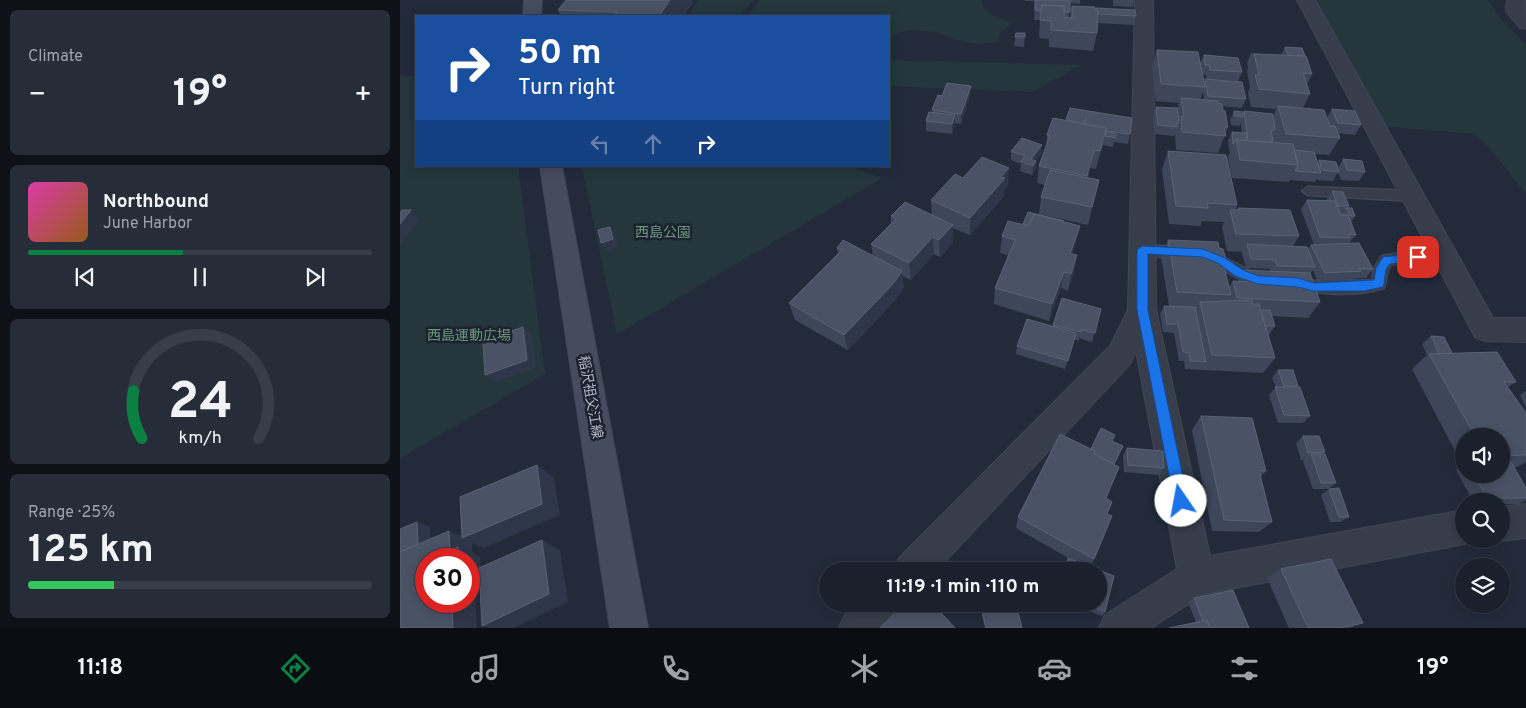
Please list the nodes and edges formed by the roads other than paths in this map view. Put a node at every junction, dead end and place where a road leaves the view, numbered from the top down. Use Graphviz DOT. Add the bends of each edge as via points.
graph roads {
  1 [pos="534,0"];
  2 [pos="1144,0"];
  3 [pos="1306,0"];
  4 [pos="1516,0"];
  5 [pos="532,15"];
  6 [pos="1526,24"];
  7 [pos="551,167"];
  8 [pos="1308,190"];
  9 [pos="1412,196"];
  10 [pos="1142,250"];
  11 [pos="1446,258"];
  12 [pos="1142,310"];
  13 [pos="1526,330"];
  14 [pos="1526,521"];
  15 [pos="1510,523"];
  16 [pos="1455,529"];
  17 [pos="921,562"];
  18 [pos="1197,577"];
  19 [pos="873,612"];
  20 [pos="629,628"];
  21 [pos="858,628"];
  22 [pos="1118,628"];
  1 -- 5 [label="main road"];
  2 -- 10 [label="street"];
  3 -- 9 [label="street"];
  4 -- 6 [label="street" via="1515,11"];
  7 -- 20 [label="main road, 稲沢祖父江線"];
  8 -- 9 [label="lane"];
  9 -- 11 [label="street"];
  10 -- 11 [label="lane" via="1203,253 1258,280 1314,287 1379,284 1381,268 1387,260"];
  10 -- 12 [label="street"];
  11 -- 13 [label="street" via="1485,329"];
  12 -- 17 [label="street" via="1120,355"];
  12 -- 18 [label="street"];
  14 -- 15 [label="street"];
  16 -- 18 [label="street"];
  18 -- 22 [label="street"];
  19 -- 21 [label="street"];
}
